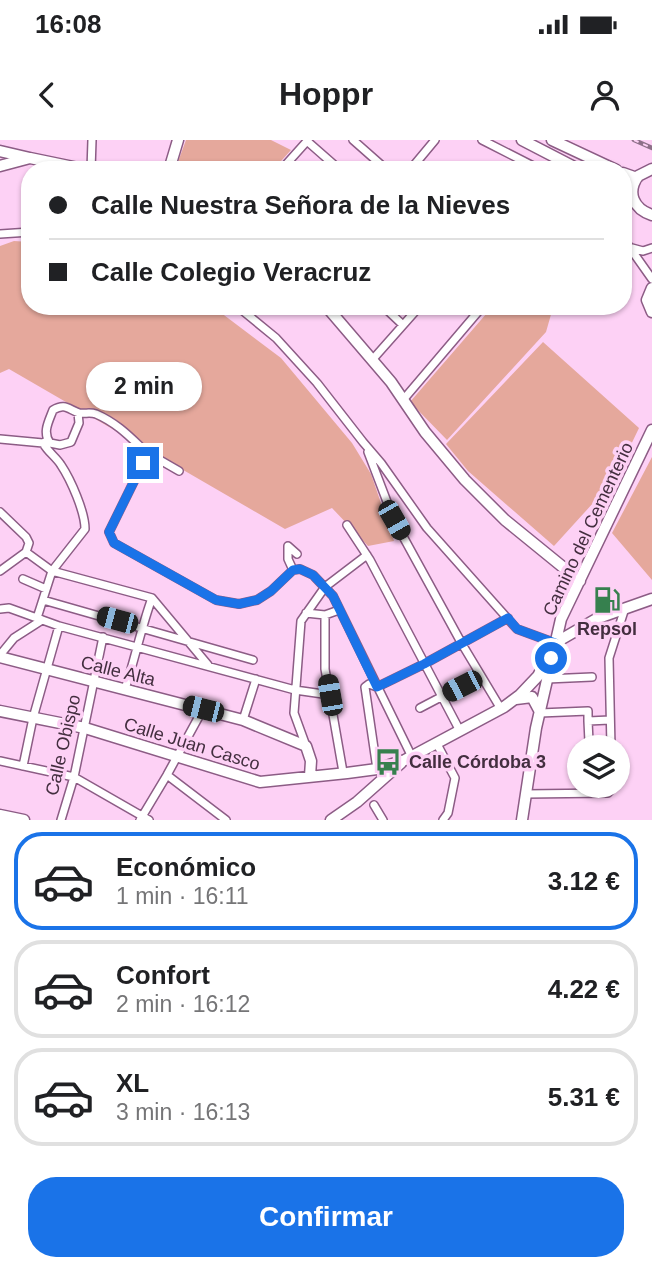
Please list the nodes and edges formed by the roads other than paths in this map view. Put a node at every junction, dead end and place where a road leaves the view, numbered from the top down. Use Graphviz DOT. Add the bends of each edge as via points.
graph roads {
  1 [pos="92,140"];
  2 [pos="178,140"];
  3 [pos="308,140"];
  4 [pos="353,140"];
  5 [pos="435,140"];
  6 [pos="482,140"];
  7 [pos="522,140"];
  8 [pos="552,140"];
  9 [pos="0,151"];
  10 [pos="30,158"];
  11 [pos="45,161"];
  12 [pos="91,161"];
  13 [pos="172,161"];
  14 [pos="289,161"];
  15 [pos="330,161"];
  16 [pos="377,161"];
  17 [pos="418,161"];
  18 [pos="523,161"];
  19 [pos="563,161"];
  20 [pos="597,161"];
  21 [pos="0,166"];
  22 [pos="652,169"];
  23 [pos="632,176"];
  24 [pos="637,178"];
  25 [pos="632,185"];
  26 [pos="632,199"];
  27 [pos="652,215"];
  28 [pos="21,233"];
  29 [pos="0,234"];
  30 [pos="632,248"];
  31 [pos="652,248"];
  32 [pos="632,249"];
  33 [pos="652,279"];
  34 [pos="652,288"];
  35 [pos="652,312"];
  36 [pos="248,315"];
  37 [pos="335,315"];
  38 [pos="392,315"];
  39 [pos="412,315"];
  40 [pos="475,315"];
  41 [pos="403,325"];
  42 [pos="373,359"];
  43 [pos="403,400"];
  44 [pos="78,413"];
  45 [pos="652,430"];
  46 [pos="0,439"];
  47 [pos="46,442"];
  48 [pos="363,442"];
  49 [pos="146,453"];
  50 [pos="179,471"];
  51 [pos="0,512"];
  52 [pos="347,525"];
  53 [pos="26,552"];
  54 [pos="297,554"];
  55 [pos="367,555"];
  56 [pos="293,570"];
  57 [pos="0,571"];
  58 [pos="52,571"];
  59 [pos="23,579"];
  60 [pos="580,581"];
  61 [pos="325,587"];
  62 [pos="46,589"];
  63 [pos="152,598"];
  64 [pos="652,598"];
  65 [pos="43,600"];
  66 [pos="625,608"];
  67 [pos="0,609"];
  68 [pos="339,610"];
  69 [pos="306,613"];
  70 [pos="325,615"];
  71 [pos="508,618"];
  72 [pos="40,619"];
  73 [pos="59,626"];
  74 [pos="142,627"];
  75 [pos="103,637"];
  76 [pos="188,641"];
  77 [pos="555,643"];
  78 [pos="461,644"];
  79 [pos="138,647"];
  80 [pos="0,656"];
  81 [pos="253,660"];
  82 [pos="424,664"];
  83 [pos="209,666"];
  84 [pos="48,670"];
  85 [pos="481,676"];
  86 [pos="592,677"];
  87 [pos="256,679"];
  88 [pos="547,679"];
  89 [pos="95,681"];
  90 [pos="377,687"];
  91 [pos="125,689"];
  92 [pos="295,690"];
  93 [pos="330,695"];
  94 [pos="442,696"];
  95 [pos="515,699"];
  96 [pos="420,708"];
  97 [pos="203,709"];
  98 [pos="501,709"];
  99 [pos="0,711"];
  100 [pos="540,713"];
  101 [pos="33,718"];
  102 [pos="243,720"];
  103 [pos="610,720"];
  104 [pos="588,722"];
  105 [pos="85,728"];
  106 [pos="460,731"];
  107 [pos="589,735"];
  108 [pos="611,735"];
  109 [pos="437,744"];
  110 [pos="306,746"];
  111 [pos="177,756"];
  112 [pos="408,759"];
  113 [pos="0,761"];
  114 [pos="23,766"];
  115 [pos="377,769"];
  116 [pos="343,772"];
  117 [pos="167,775"];
  118 [pos="310,776"];
  119 [pos="74,777"];
  120 [pos="378,784"];
  121 [pos="526,794"];
  122 [pos="567,794"];
  123 [pos="374,805"];
  124 [pos="0,815"];
  125 [pos="144,818"];
  126 [pos="24,820"];
  127 [pos="61,820"];
  128 [pos="226,820"];
  129 [pos="331,820"];
  130 [pos="383,820"];
  131 [pos="443,820"];
  132 [pos="522,820"];
  1 -- 12 [label="street"];
  2 -- 13 [label="street"];
  3 -- 14 [label="street"];
  3 -- 15 [label="street"];
  4 -- 16 [label="street"];
  5 -- 17 [label="street"];
  6 -- 18 [label="street"];
  7 -- 19 [label="street"];
  8 -- 20 [label="street"];
  9 -- 10 [label="street"];
  10 -- 11 [label="street"];
  10 -- 21 [label="street"];
  22 -- 24 [label="street"];
  23 -- 24 [label="street"];
  24 -- 25 [label="street"];
  26 -- 27 [label="street"];
  28 -- 29 [label="street"];
  30 -- 31 [label="street"];
  32 -- 33 [label="street"];
  34 -- 35 [label="street" via="647,300"];
  36 -- 48 [label="street" via="317,383"];
  37 -- 42 [label="street"];
  38 -- 41 [label="street"];
  39 -- 41 [label="street"];
  40 -- 43 [label="street"];
  41 -- 42 [label="street"];
  42 -- 43 [label="street"];
  43 -- 60 [label="street" via="465,480 505,520"];
  44 -- 47 [label="street" via="71,442"];
  44 -- 47 [label="street" via="68,406 53,410"];
  44 -- 49 [label="street" via="93,413 122,428"];
  45 -- 60 [label="street, Camino del Cementerio"];
  46 -- 47 [label="street"];
  47 -- 58 [label="street" via="61,464 85,521 80,539"];
  48 -- 71 [label="street" via="427,527"];
  48 -- 78 [label="street" via="394,520"];
  49 -- 50 [label="street"];
  49 -- 56 [label="street" via="109,532 114,543 216,600 239,604 257,600"];
  51 -- 53 [label="street" via="26,537"];
  52 -- 55 [label="street"];
  53 -- 57 [label="street"];
  53 -- 58 [label="street"];
  54 -- 56 [label="street" via="288,546"];
  55 -- 61 [label="street"];
  55 -- 82 [label="street"];
  56 -- 61 [label="street" via="313,575"];
  58 -- 62 [label="street"];
  58 -- 63 [label="street"];
  59 -- 62 [label="street"];
  60 -- 77 [label="street, Camino del Cementerio"];
  61 -- 68 [label="street"];
  61 -- 69 [label="street"];
  62 -- 65 [label="street"];
  63 -- 74 [label="street"];
  63 -- 76 [label="street"];
  64 -- 66 [label="street"];
  65 -- 72 [label="street"];
  65 -- 74 [label="street"];
  66 -- 77 [label="street"];
  66 -- 103 [label="street" via="609,658"];
  67 -- 72 [label="street"];
  68 -- 70 [label="street"];
  68 -- 90 [label="street"];
  69 -- 70 [label="street"];
  69 -- 92 [label="street" via="301,621"];
  70 -- 93 [label="street"];
  71 -- 77 [label="street" via="517,629"];
  71 -- 78 [label="street"];
  72 -- 73 [label="street"];
  72 -- 80 [label="street" via="14,638"];
  73 -- 75 [label="street"];
  73 -- 84 [label="street"];
  74 -- 76 [label="street"];
  74 -- 79 [label="street"];
  75 -- 79 [label="street"];
  75 -- 89 [label="street, Calle Obispo"];
  76 -- 81 [label="street"];
  76 -- 83 [label="street"];
  77 -- 88 [label="street"];
  77 -- 95 [label="street" via="542,671"];
  78 -- 82 [label="street"];
  78 -- 85 [label="street"];
  79 -- 83 [label="street"];
  79 -- 91 [label="street"];
  80 -- 84 [label="street, Calle Alta"];
  82 -- 90 [label="street"];
  82 -- 94 [label="street"];
  83 -- 87 [label="street"];
  84 -- 89 [label="street, Calle Alta"];
  84 -- 101 [label="street"];
  85 -- 94 [label="street"];
  85 -- 98 [label="street"];
  86 -- 88 [label="street"];
  87 -- 92 [label="street"];
  87 -- 102 [label="street"];
  88 -- 100 [label="street"];
  89 -- 91 [label="street, Calle Alta"];
  89 -- 105 [label="street, Calle Obispo"];
  90 -- 112 [label="street"];
  90 -- 115 [label="street" via="365,687"];
  91 -- 97 [label="street, Calle Alta"];
  92 -- 93 [label="street"];
  92 -- 110 [label="street" via="294,713"];
  93 -- 116 [label="street"];
  94 -- 96 [label="street"];
  94 -- 106 [label="street"];
  95 -- 98 [label="street"];
  95 -- 100 [label="street" via="532,697"];
  97 -- 102 [label="street, Calle Alta"];
  97 -- 111 [label="street"];
  98 -- 106 [label="street"];
  99 -- 101 [label="street, Calle Juan Casco"];
  100 -- 104 [label="street" via="588,711"];
  100 -- 121 [label="street"];
  101 -- 105 [label="street, Calle Juan Casco"];
  101 -- 114 [label="street"];
  102 -- 110 [label="street, Calle Alta"];
  103 -- 104 [label="street"];
  103 -- 108 [label="street"];
  104 -- 107 [label="street"];
  105 -- 111 [label="street, Calle Juan Casco"];
  105 -- 119 [label="street, Calle Obispo"];
  106 -- 109 [label="street"];
  109 -- 112 [label="street"];
  109 -- 131 [label="street" via="455,778"];
  110 -- 118 [label="street"];
  111 -- 117 [label="street"];
  111 -- 118 [label="street, Calle Juan Casco" via="261,782"];
  112 -- 115 [label="street, Calle Juan Casco"];
  112 -- 120 [label="street"];
  113 -- 114 [label="street"];
  114 -- 119 [label="street"];
  115 -- 116 [label="street, Calle Juan Casco"];
  115 -- 120 [label="street" via="381,772"];
  116 -- 118 [label="street, Calle Juan Casco"];
  117 -- 125 [label="street"];
  117 -- 128 [label="street"];
  119 -- 125 [label="street"];
  119 -- 127 [label="street, Calle Obispo"];
  120 -- 129 [label="street"];
  121 -- 122 [label="street"];
  121 -- 132 [label="street"];
  123 -- 130 [label="street"];
  124 -- 126 [label="street"];
}
